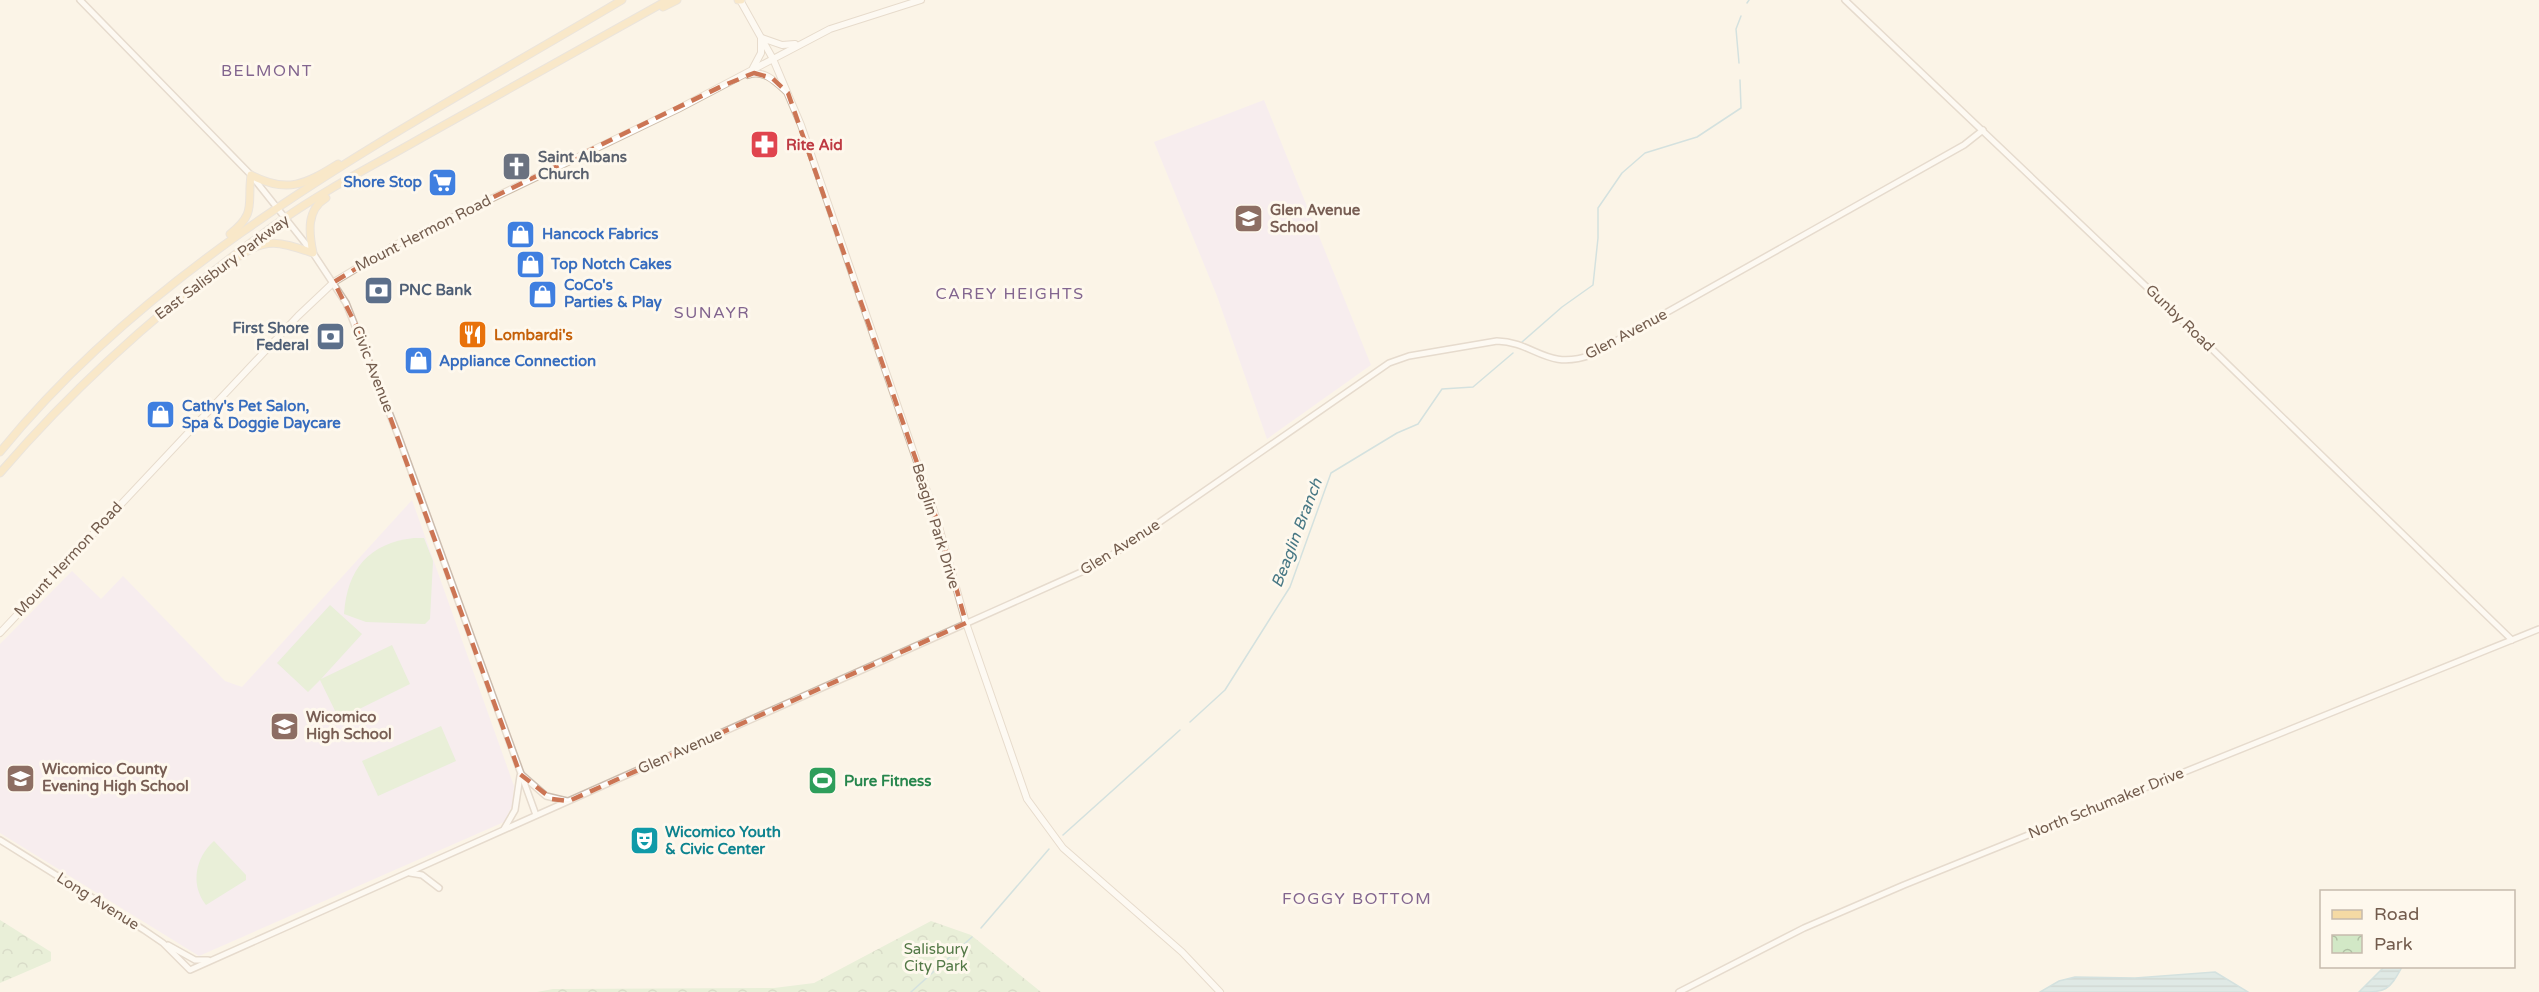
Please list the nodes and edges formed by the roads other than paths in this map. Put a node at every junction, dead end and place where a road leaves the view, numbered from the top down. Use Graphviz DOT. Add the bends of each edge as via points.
graph roads {
  1 [pos="80,0"];
  2 [pos="622,0"];
  3 [pos="660,0"];
  4 [pos="668,0"];
  5 [pos="677,0"];
  6 [pos="740,0"];
  7 [pos="921,0"];
  8 [pos="1845,0"];
  9 [pos="647,12"];
  10 [pos="761,37"];
  11 [pos="807,40"];
  12 [pos="773,59"];
  13 [pos="749,72"];
  14 [pos="722,86"];
  15 [pos="788,93"];
  16 [pos="1983,130"];
  17 [pos="393,136"];
  18 [pos="384,159"];
  19 [pos="250,175"];
  20 [pos="277,207"];
  21 [pos="284,219"];
  22 [pos="313,252"];
  23 [pos="202,260"];
  24 [pos="334,282"];
  25 [pos="185,292"];
  26 [pos="0,453"];
  27 [pos="0,473"];
  28 [pos="966,623"];
  29 [pos="2539,628"];
  30 [pos="0,633"];
  31 [pos="2512,640"];
  32 [pos="520,774"];
  33 [pos="568,801"];
  34 [pos="536,815"];
  35 [pos="504,830"];
  36 [pos="0,840"];
  37 [pos="405,873"];
  38 [pos="439,888"];
  39 [pos="163,943"];
  40 [pos="212,960"];
  41 [pos="190,970"];
  42 [pos="1220,992"];
  43 [pos="1679,992"];
  1 -- 19 [label="street, Civic Avenue"];
  2 -- 17 [label="main road, East Salisbury Parkway"];
  3 -- 9 [label="main road"];
  4 -- 9 [label="main road, East Salisbury Parkway"];
  5 -- 9 [label="main road"];
  6 -- 10 [label="main road, Beaglin Park Drive"];
  7 -- 11 [label="main road, Mount Hermon Road" via="849,22"];
  8 -- 16 [label="street, Gunby Road"];
  9 -- 18 [label="main road, East Salisbury Parkway"];
  10 -- 11 [label="main road" via="782,45"];
  10 -- 12 [label="main road, Beaglin Park Drive"];
  10 -- 13 [label="main road" via="761,53"];
  11 -- 12 [label="main road, Mount Hermon Road"];
  12 -- 13 [label="main road, Mount Hermon Road"];
  12 -- 15 [label="main road, Beaglin Park Drive"];
  13 -- 14 [label="main road, Mount Hermon Road"];
  14 -- 15 [label="main road" via="754,73 772,78"];
  14 -- 24 [label="main road, Mount Hermon Road" via="395,245"];
  15 -- 28 [label="main road, Beaglin Park Drive" via="938,523"];
  16 -- 28 [label="street, Glen Avenue" via="1964,145 1591,355 1553,360 1497,340 1389,363 1107,559"];
  16 -- 31 [label="street, Gunby Road"];
  17 -- 19 [label="main road" via="309,182 280,186"];
  17 -- 20 [label="main road, East Salisbury Parkway"];
  18 -- 21 [label="main road, East Salisbury Parkway"];
  18 -- 22 [label="main road" via="317,206 309,222"];
  19 -- 20 [label="street, Civic Avenue"];
  19 -- 23 [label="main road" via="252,205 244,223 213,246"];
  20 -- 21 [label="street, Civic Avenue"];
  20 -- 23 [label="main road, East Salisbury Parkway"];
  21 -- 22 [label="street, Civic Avenue"];
  21 -- 25 [label="main road, East Salisbury Parkway"];
  22 -- 24 [label="street, Civic Avenue"];
  22 -- 25 [label="main road" via="285,243 256,246 202,285"];
  23 -- 26 [label="main road, East Salisbury Parkway" via="110,338"];
  24 -- 30 [label="main road, Mount Hermon Road" via="298,315"];
  24 -- 32 [label="street, Civic Avenue" via="358,329"];
  25 -- 27 [label="main road, East Salisbury Parkway" via="67,398"];
  28 -- 33 [label="street, Glen Avenue"];
  28 -- 42 [label="main road, Beaglin Park Drive" via="1021,786 1034,811 1072,857 1182,952"];
  29 -- 31 [label="street, North Schumaker Drive"];
  31 -- 43 [label="street, North Schumaker Drive" via="1909,882 1804,928"];
  32 -- 33 [label="street" via="546,796"];
  32 -- 34 [label="street, Civic Avenue"];
  32 -- 35 [label="street" via="515,810"];
  33 -- 34 [label="street, Glen Avenue"];
  34 -- 35 [label="street, Glen Avenue"];
  35 -- 37 [label="street, Glen Avenue"];
  36 -- 39 [label="street, Long Avenue"];
  37 -- 38 [label="street" via="422,875"];
  37 -- 40 [label="street, Glen Avenue"];
  39 -- 40 [label="street" via="195,960"];
  39 -- 41 [label="street, Long Avenue"];
  40 -- 41 [label="street, Glen Avenue"];
}
